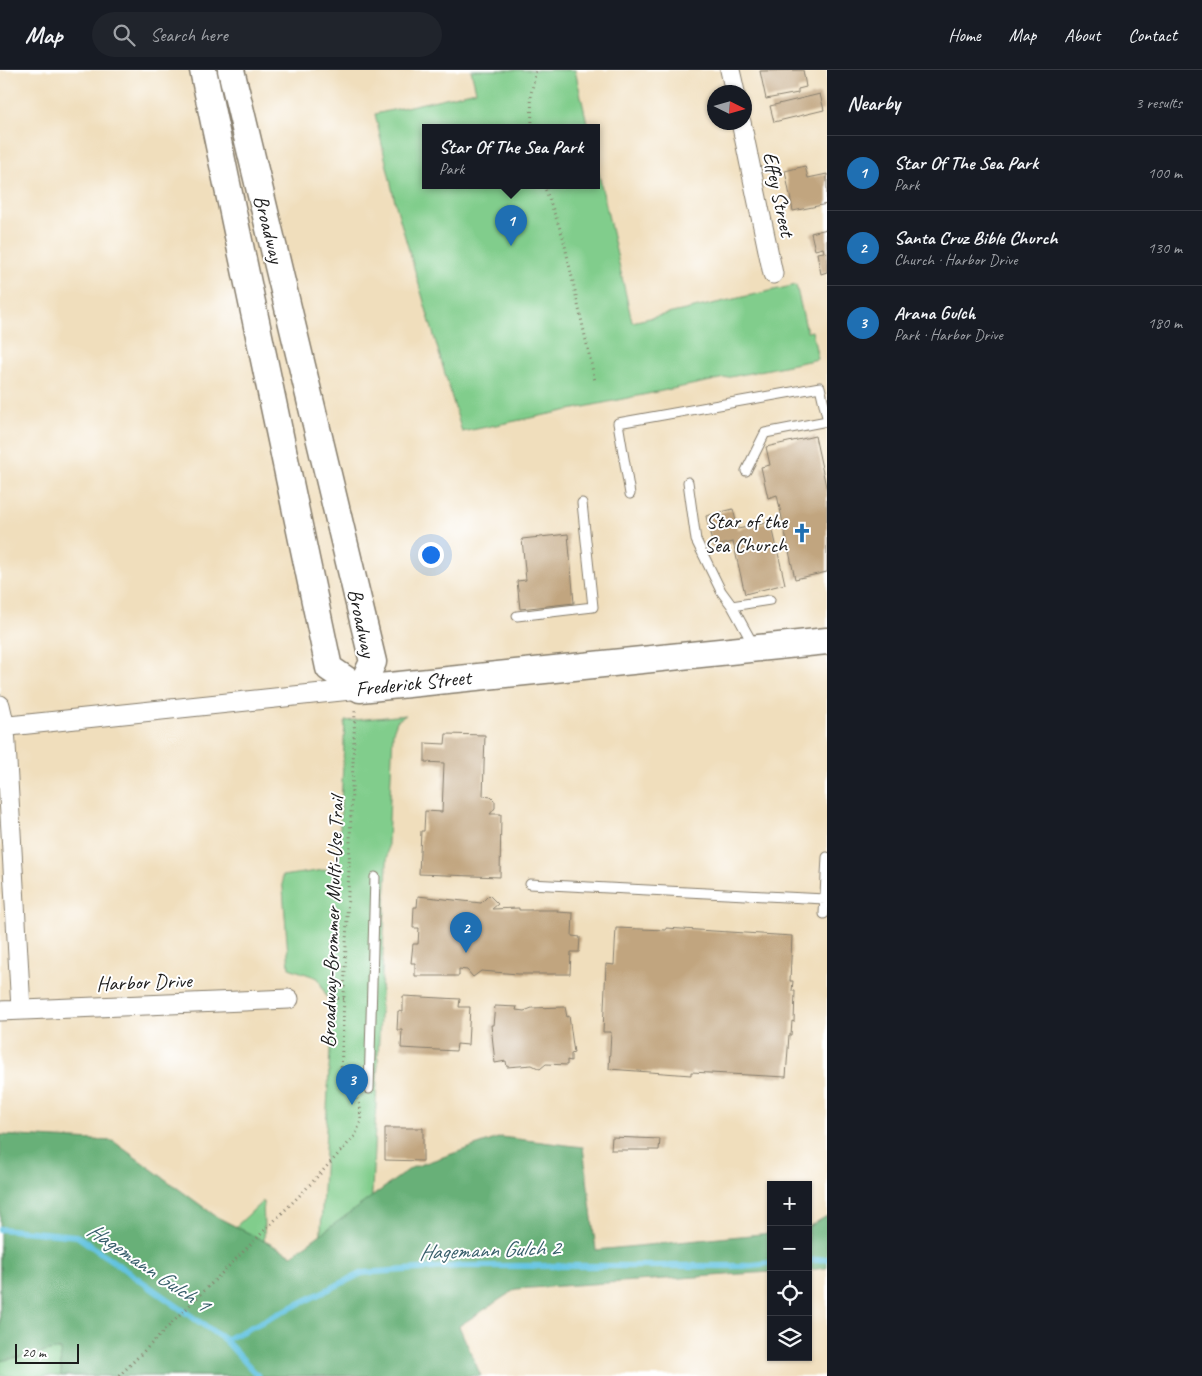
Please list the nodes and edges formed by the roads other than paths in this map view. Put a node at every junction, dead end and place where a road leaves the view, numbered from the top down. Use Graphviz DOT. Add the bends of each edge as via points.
graph roads {
  1 [pos="202,70"];
  2 [pos="231,70"];
  3 [pos="730,70"];
  4 [pos="733,85"];
  5 [pos="743,130"];
  6 [pos="773,274"];
  7 [pos="827,419"];
  8 [pos="746,471"];
  9 [pos="688,482"];
  10 [pos="630,494"];
  11 [pos="582,502"];
  12 [pos="770,600"];
  13 [pos="732,606"];
  14 [pos="518,616"];
  15 [pos="827,641"];
  16 [pos="755,648"];
  17 [pos="360,689"];
  18 [pos="0,705"];
  19 [pos="2,727"];
  20 [pos="827,857"];
  21 [pos="375,877"];
  22 [pos="530,884"];
  23 [pos="824,899"];
  24 [pos="824,914"];
  25 [pos="289,999"];
  26 [pos="21,1009"];
  27 [pos="0,1011"];
  28 [pos="369,1089"];
  1 -- 17 [label="main road, Broadway" via="329,668"];
  2 -- 17 [label="main road, Broadway" via="373,662"];
  3 -- 4 [label="street"];
  5 -- 6 [label="street, Effey Street"];
  7 -- 8 [label="lane" via="765,432"];
  7 -- 10 [label="lane" via="820,387 618,423"];
  9 -- 13 [label="lane" via="696,540"];
  11 -- 14 [label="lane" via="593,607"];
  12 -- 13 [label="lane"];
  13 -- 16 [label="lane"];
  15 -- 16 [label="main road, Frederick Street"];
  16 -- 17 [label="main road, Frederick Street"];
  17 -- 19 [label="street, Frederick Street"];
  18 -- 19 [label="street"];
  19 -- 26 [label="street"];
  20 -- 23 [label="lane"];
  21 -- 28 [label="lane"];
  22 -- 23 [label="lane"];
  23 -- 24 [label="lane"];
  25 -- 26 [label="street, Harbor Drive"];
  26 -- 27 [label="street, Harbor Drive"];
}
